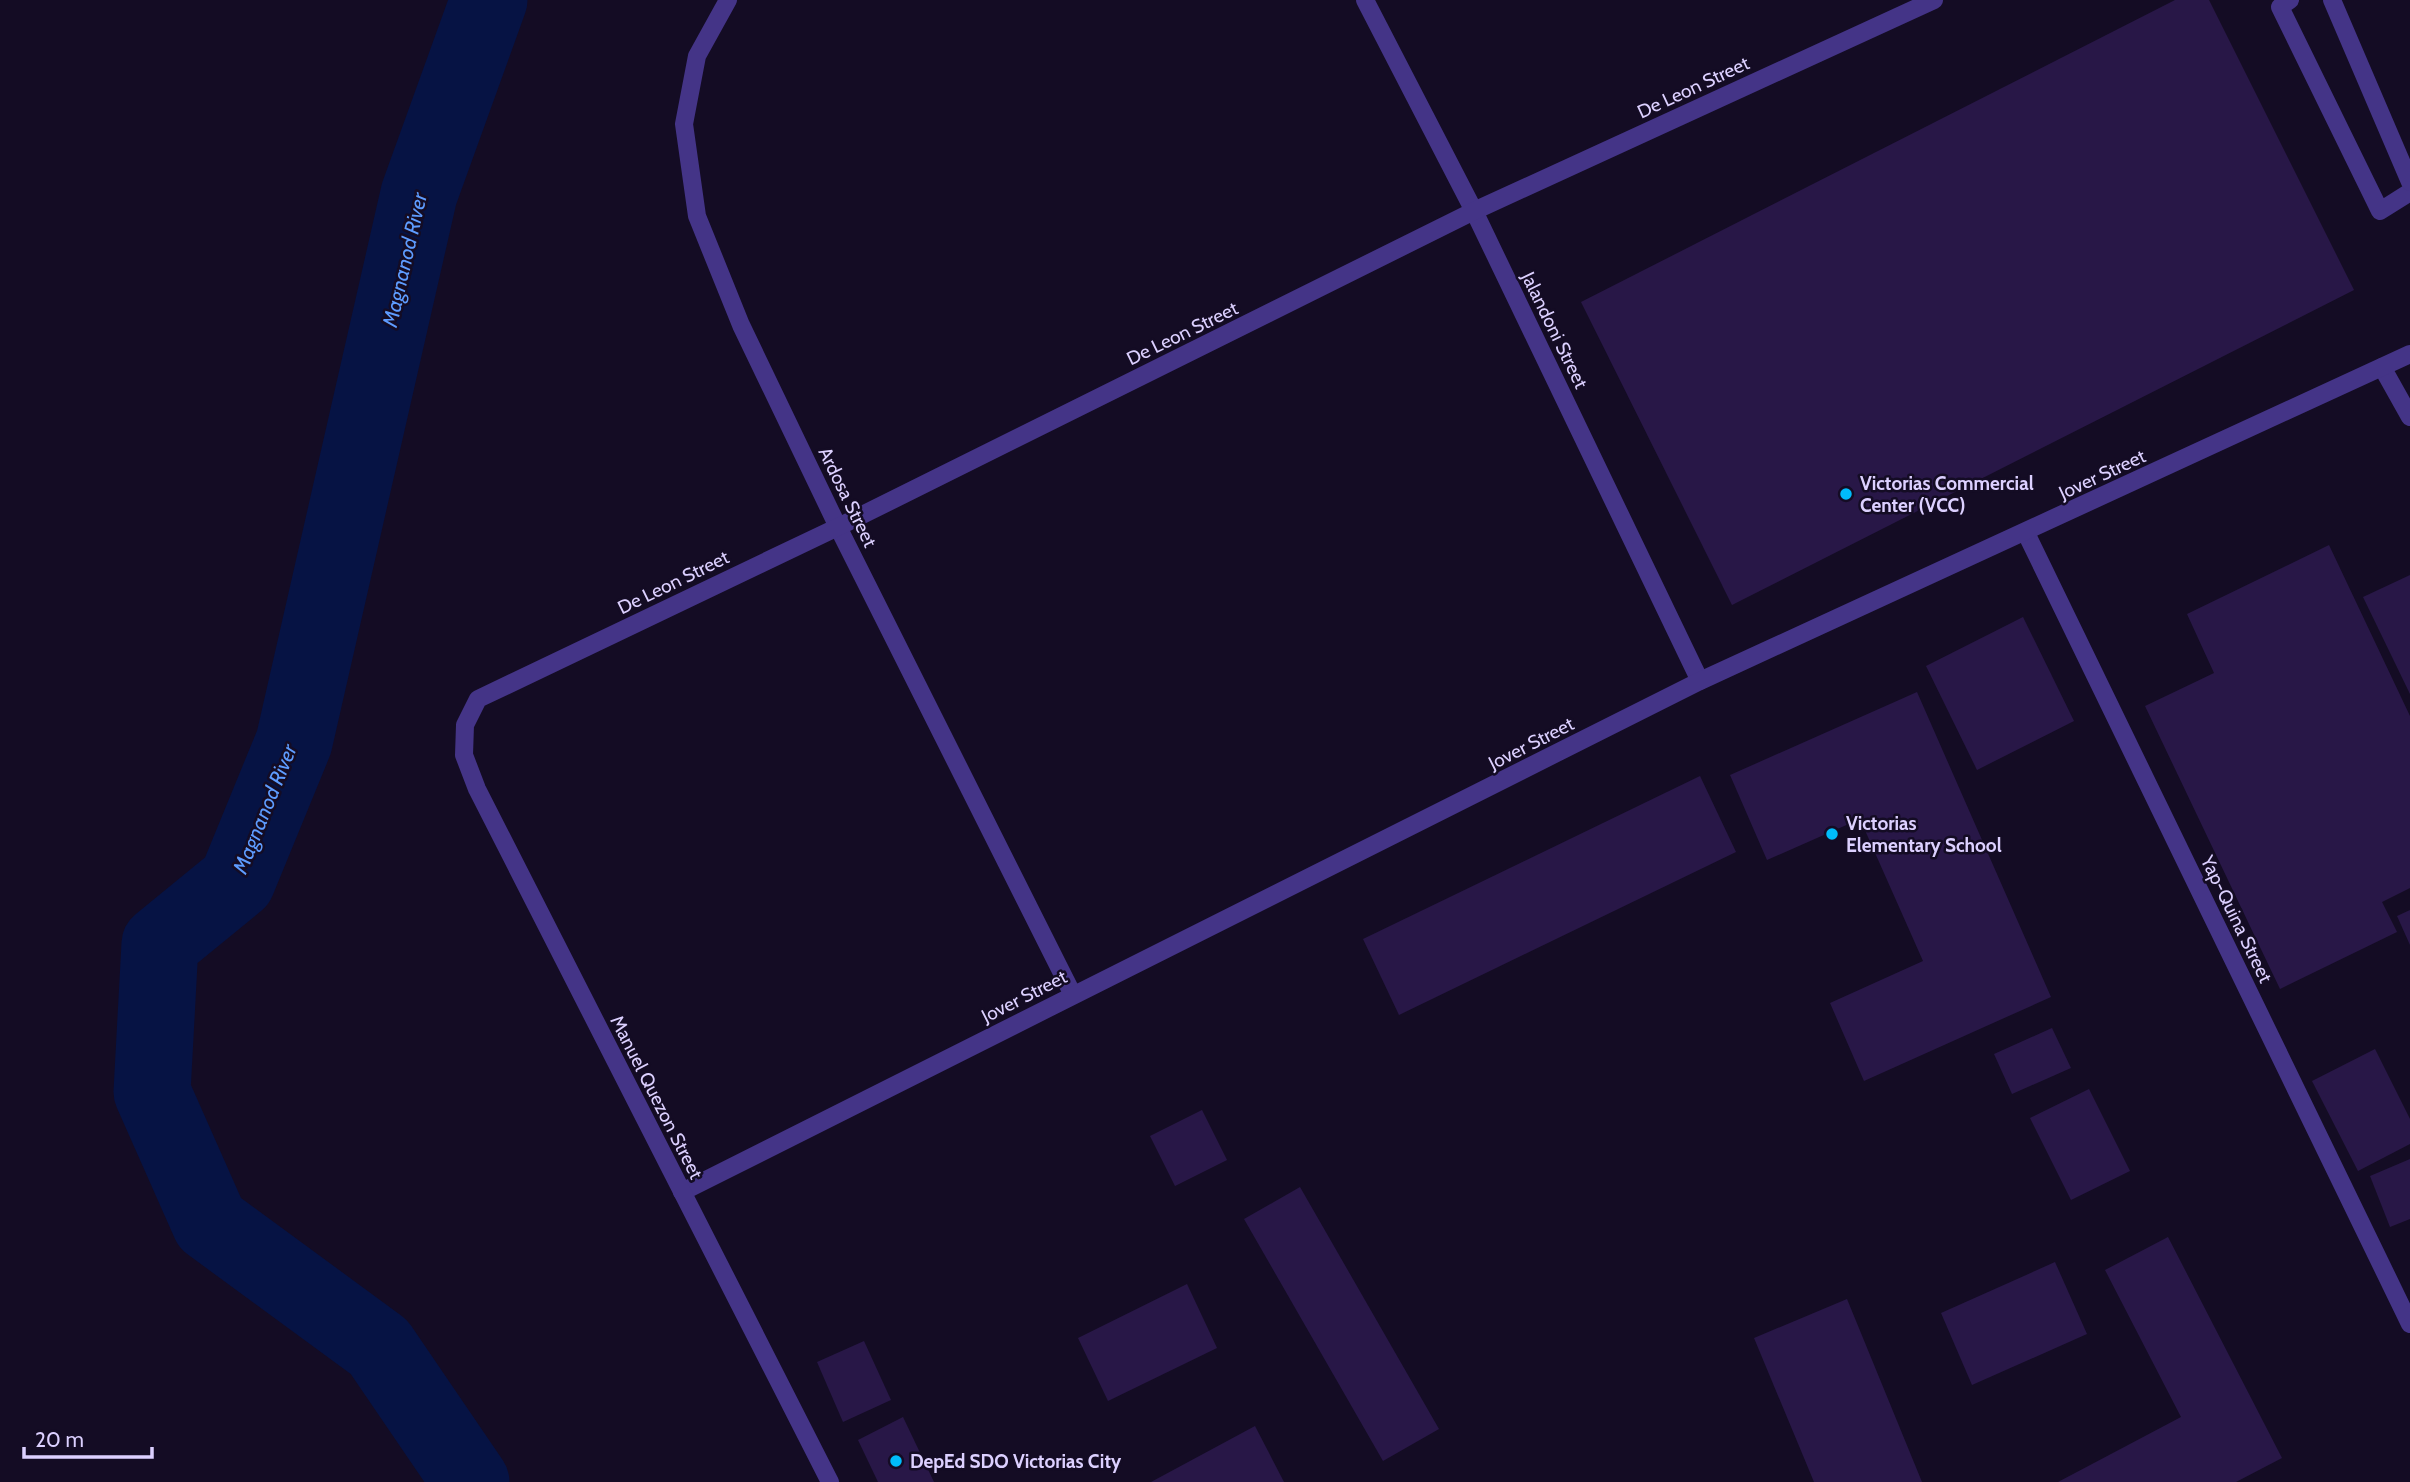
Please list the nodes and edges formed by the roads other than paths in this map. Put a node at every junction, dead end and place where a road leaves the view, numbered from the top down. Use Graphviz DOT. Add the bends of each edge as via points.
graph roads {
  1 [pos="728,0"];
  2 [pos="1365,0"];
  3 [pos="1934,0"];
  4 [pos="2290,0"];
  5 [pos="2332,0"];
  6 [pos="2410,182"];
  7 [pos="2410,192"];
  8 [pos="1474,211"];
  9 [pos="2410,354"];
  10 [pos="2382,367"];
  11 [pos="2410,417"];
  12 [pos="838,527"];
  13 [pos="2026,533"];
  14 [pos="1700,681"];
  15 [pos="465,725"];
  16 [pos="1073,995"];
  17 [pos="682,1192"];
  18 [pos="2410,1324"];
  19 [pos="830,1482"];
  1 -- 12 [label="street, Ardosa Street" via="697,56 684,124 696,216 741,325"];
  2 -- 8 [label="street, Jalandoni Street"];
  3 -- 8 [label="street, De Leon Street"];
  4 -- 7 [label="street" via="2280,7 2381,211"];
  5 -- 6 [label="street"];
  8 -- 12 [label="street, De Leon Street"];
  8 -- 14 [label="street, Jalandoni Street"];
  9 -- 10 [label="street, Jover Street"];
  10 -- 11 [label="street"];
  10 -- 13 [label="street, Jover Street"];
  12 -- 15 [label="street, De Leon Street" via="478,699"];
  12 -- 16 [label="street, Ardosa Street"];
  13 -- 14 [label="street, Jover Street"];
  13 -- 18 [label="street, Yap-Quina Street"];
  14 -- 16 [label="street, Jover Street"];
  15 -- 17 [label="street, Manuel Quezon Street" via="464,755 477,789"];
  16 -- 17 [label="street, Jover Street"];
  17 -- 19 [label="street, Manuel Quezon Street"];
}
